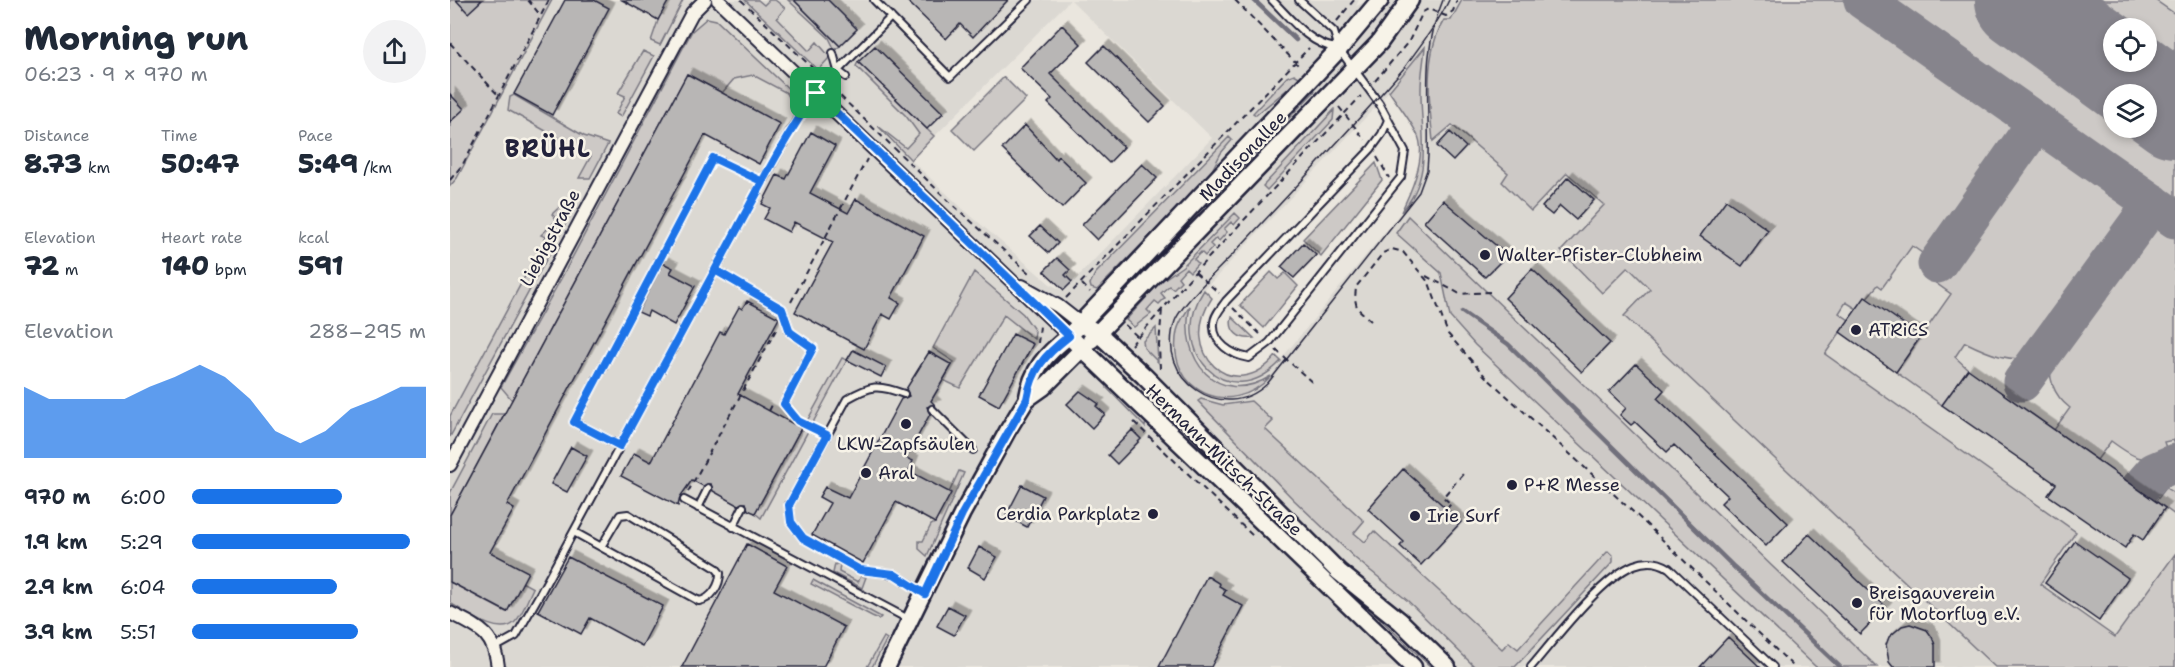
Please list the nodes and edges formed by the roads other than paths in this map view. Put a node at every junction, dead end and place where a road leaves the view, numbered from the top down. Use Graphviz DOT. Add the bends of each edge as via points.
graph roads {
  1 [pos="705,0"];
  2 [pos="718,0"];
  3 [pos="874,0"];
  4 [pos="1029,0"];
  5 [pos="1272,0"];
  6 [pos="1299,0"];
  7 [pos="1380,0"];
  8 [pos="1410,0"];
  9 [pos="891,17"];
  10 [pos="1339,49"];
  11 [pos="833,53"];
  12 [pos="1354,69"];
  13 [pos="838,70"];
  14 [pos="846,77"];
  15 [pos="816,93"];
  16 [pos="1388,120"];
  17 [pos="763,182"];
  18 [pos="715,270"];
  19 [pos="1075,330"];
  20 [pos="1098,333"];
  21 [pos="1082,349"];
  22 [pos="904,394"];
  23 [pos="1027,399"];
  24 [pos="784,404"];
  25 [pos="932,409"];
  26 [pos="620,446"];
  27 [pos="973,450"];
  28 [pos="450,465"];
  29 [pos="708,488"];
  30 [pos="684,499"];
  31 [pos="743,507"];
  32 [pos="698,508"];
  33 [pos="733,527"];
  34 [pos="574,532"];
  35 [pos="601,547"];
  36 [pos="925,594"];
  37 [pos="450,613"];
  38 [pos="910,620"];
  39 [pos="496,647"];
  40 [pos="498,667"];
  41 [pos="887,667"];
  42 [pos="1413,667"];
  43 [pos="1447,667"];
  44 [pos="1531,667"];
  45 [pos="1773,667"];
  1 -- 28 [label="street, Liebigstraße" via="692,13"];
  2 -- 15 [label="street, Hermann-Mitsch-Straße"];
  3 -- 9 [label="lane"];
  4 -- 9 [label="lane" via="950,77"];
  5 -- 10 [label="lane" via="1311,39"];
  6 -- 10 [label="lane" via="1334,32"];
  7 -- 10 [label="main road, Madisonallee"];
  8 -- 12 [label="main road, Madisonallee"];
  9 -- 13 [label="lane"];
  10 -- 12 [label="lane"];
  10 -- 19 [label="main road, Madisonallee"];
  11 -- 13 [label="lane"];
  12 -- 16 [label="lane"];
  12 -- 20 [label="main road, Madisonallee"];
  13 -- 14 [label="lane"];
  13 -- 15 [label="lane"];
  15 -- 17 [label="lane"];
  15 -- 19 [label="street, Hermann-Mitsch-Straße" via="1010,280 1058,306"];
  16 -- 16 [label="lane" via="1405,151 1401,177 1269,343 1249,358 1234,355 1216,336 1214,323 1226,301 1371,149"];
  17 -- 18 [label="lane"];
  17 -- 26 [label="lane" via="713,158 574,422"];
  18 -- 24 [label="lane" via="782,309 790,332 813,348"];
  18 -- 26 [label="lane"];
  19 -- 20 [label="main road, Hermann-Mitsch-Straße"];
  19 -- 21 [label="main road, Hermann-Mitsch-Straße"];
  19 -- 23 [label="street" via="1052,349 1030,379"];
  20 -- 21 [label="main road, Madisonallee"];
  20 -- 43 [label="main road, Hermann-Mitsch-Straße" via="1339,572 1400,621"];
  21 -- 23 [label="street"];
  21 -- 42 [label="main road, Hermann-Mitsch-Straße"];
  22 -- 36 [label="lane" via="882,385 863,389 847,399 789,505 791,522 803,538 860,570 894,574"];
  23 -- 36 [label="street" via="962,514"];
  25 -- 27 [label="lane"];
  26 -- 34 [label="lane"];
  29 -- 32 [label="lane"];
  30 -- 32 [label="lane"];
  31 -- 33 [label="lane"];
  32 -- 33 [label="lane"];
  33 -- 38 [label="lane"];
  34 -- 35 [label="lane"];
  34 -- 39 [label="lane" via="516,636"];
  35 -- 35 [label="lane" via="699,601 712,595 719,582 716,568 628,514 620,515"];
  36 -- 38 [label="street"];
  37 -- 39 [label="street" via="479,628"];
  38 -- 41 [label="street"];
  39 -- 40 [label="street"];
  44 -- 45 [label="lane" via="1620,573 1650,561 1670,568"];
}
